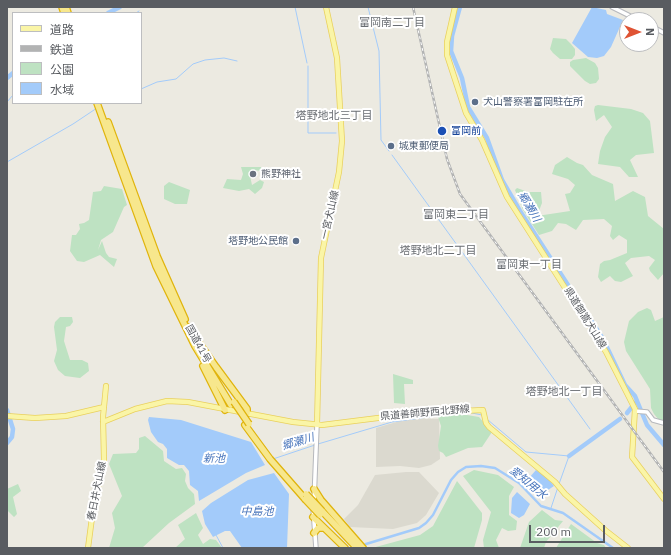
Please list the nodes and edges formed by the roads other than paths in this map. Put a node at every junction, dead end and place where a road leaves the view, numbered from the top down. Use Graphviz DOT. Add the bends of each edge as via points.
graph roads {
  1 [pos="326,7"];
  2 [pos="455,7"];
  3 [pos="97,104"];
  4 [pos="101,104"];
  5 [pos="167,291"];
  6 [pos="188,327"];
  7 [pos="106,386"];
  8 [pos="232,404"];
  9 [pos="104,407"];
  10 [pos="225,410"];
  11 [pos="638,411"];
  12 [pos="247,413"];
  13 [pos="7,416"];
  14 [pos="664,423"];
  15 [pos="103,424"];
  16 [pos="316,424"];
  17 [pos="314,489"];
  18 [pos="664,499"];
  19 [pos="321,500"];
  20 [pos="314,501"];
  21 [pos="313,517"];
  22 [pos="323,528"];
  23 [pos="314,533"];
  24 [pos="350,544"];
  25 [pos="88,548"];
  26 [pos="316,548"];
  27 [pos="357,548"];
  28 [pos="363,548"];
  29 [pos="628,548"];
  1 -- 16 [label="main road, 一宮犬山線" via="337,58 342,141 336,190 321,258"];
  2 -- 11 [label="main road, 県道御嵩犬山線" via="447,42 447,55 466,113 482,140 507,197 606,352"];
  3 -- 5 [label="highway, 国道41号"];
  4 -- 6 [label="highway, 国道41号" via="157,256"];
  5 -- 8 [label="highway, 国道41号" via="195,346"];
  5 -- 10 [label="highway" via="179,321"];
  6 -- 8 [label="highway, 国道41号"];
  6 -- 12 [label="highway" via="247,409"];
  7 -- 9 [label="main road, 春日井犬山線"];
  8 -- 24 [label="highway, 国道41号, bridge" via="297,487"];
  9 -- 13 [label="main road" via="66,416"];
  9 -- 15 [label="main road, 春日井犬山線"];
  10 -- 12 [label="main road, 県道善師野西北野線"];
  10 -- 15 [label="main road, 県道善師野西北野線" via="188,402 167,401 135,409"];
  11 -- 14 [label="street" via="648,412 655,422"];
  11 -- 18 [label="main road, 県道御嵩犬山線" via="632,457"];
  12 -- 16 [label="main road, 県道善師野西北野線"];
  15 -- 25 [label="main road, 春日井犬山線" via="104,460"];
  16 -- 17 [label="street"];
  16 -- 29 [label="main road, 県道善師野西北野線" via="342,424 374,418 464,409 483,410 486,423"];
  17 -- 19 [label="highway"];
  17 -- 20 [label="street"];
  19 -- 20 [label="highway"];
  19 -- 24 [label="highway"];
  20 -- 21 [label="street"];
  21 -- 22 [label="highway"];
  21 -- 23 [label="street"];
  22 -- 23 [label="highway" via="318,528"];
  22 -- 24 [label="highway"];
  23 -- 26 [label="street"];
  24 -- 27 [label="highway, 国道41号"];
  24 -- 28 [label="highway"];
}
